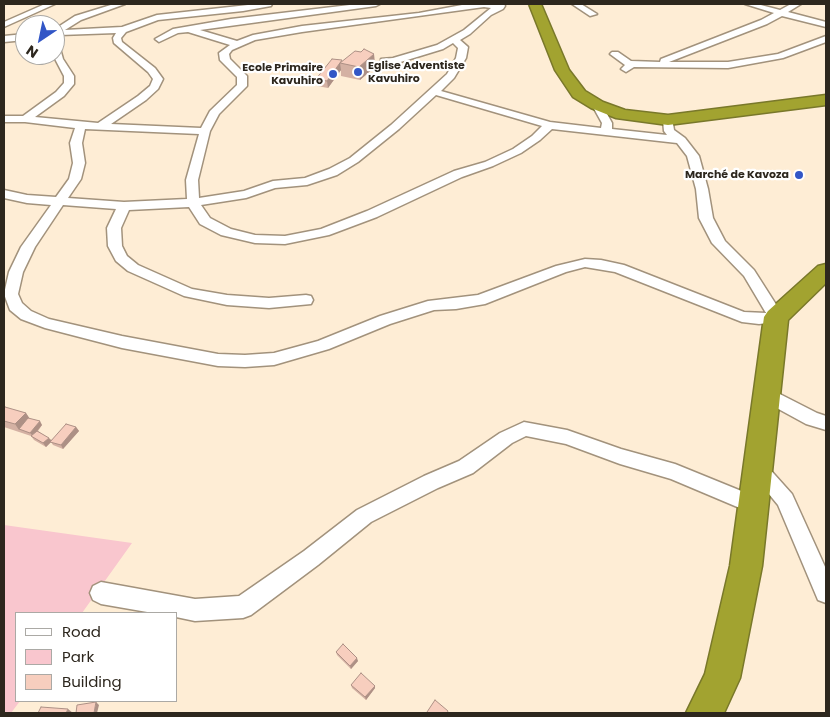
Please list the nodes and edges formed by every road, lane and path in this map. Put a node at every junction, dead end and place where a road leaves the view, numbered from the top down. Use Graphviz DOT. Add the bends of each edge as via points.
graph roads {
  1 [pos="51,4"];
  2 [pos="121,4"];
  3 [pos="268,4"];
  4 [pos="376,4"];
  5 [pos="536,4"];
  6 [pos="576,4"];
  7 [pos="750,4"];
  8 [pos="797,4"];
  9 [pos="503,5"];
  10 [pos="783,13"];
  11 [pos="593,14"];
  12 [pos="4,25"];
  13 [pos="65,25"];
  14 [pos="826,25"];
  15 [pos="189,28"];
  16 [pos="123,30"];
  17 [pos="65,33"];
  18 [pos="159,39"];
  19 [pos="826,39"];
  20 [pos="455,40"];
  21 [pos="816,43"];
  22 [pos="237,44"];
  23 [pos="826,48"];
  24 [pos="615,54"];
  25 [pos="384,61"];
  26 [pos="62,65"];
  27 [pos="647,65"];
  28 [pos="436,92"];
  29 [pos="826,100"];
  30 [pos="597,106"];
  31 [pos="4,119"];
  32 [pos="25,119"];
  33 [pos="668,120"];
  34 [pos="549,125"];
  35 [pos="81,126"];
  36 [pos="101,126"];
  37 [pos="206,131"];
  38 [pos="606,131"];
  39 [pos="681,140"];
  40 [pos="4,194"];
  41 [pos="60,202"];
  42 [pos="193,203"];
  43 [pos="124,206"];
  44 [pos="826,270"];
  45 [pos="306,300"];
  46 [pos="776,317"];
  47 [pos="768,395"];
  48 [pos="826,422"];
  49 [pos="759,471"];
  50 [pos="754,505"];
  51 [pos="826,592"];
  52 [pos="101,593"];
  53 [pos="706,713"];
  1 -- 12 [label="street"];
  2 -- 13 [label="street"];
  3 -- 16 [label="street" via="157,18"];
  4 -- 15 [label="street"];
  5 -- 30 [label="highway" via="562,70 579,94"];
  6 -- 11 [label="street"];
  7 -- 10 [label="street"];
  8 -- 10 [label="street"];
  9 -- 20 [label="street"];
  9 -- 22 [label="street" via="361,20 294,30"];
  10 -- 14 [label="street"];
  10 -- 27 [label="street" via="678,57"];
  15 -- 18 [label="street"];
  15 -- 22 [label="street"];
  16 -- 17 [label="street"];
  16 -- 36 [label="street" via="117,38 118,43 152,70 158,79 142,98"];
  19 -- 21 [label="street"];
  20 -- 25 [label="street" via="420,54"];
  20 -- 28 [label="street" via="463,47 461,58 451,76"];
  21 -- 23 [label="street"];
  21 -- 27 [label="street" via="780,56 746,63"];
  22 -- 37 [label="street" via="224,54 225,60 242,76 242,86 214,113"];
  24 -- 27 [label="street" via="628,67"];
  26 -- 32 [label="street" via="70,76 69,84"];
  28 -- 34 [label="street"];
  28 -- 42 [label="street" via="360,154 332,172 307,181"];
  29 -- 33 [label="highway"];
  30 -- 33 [label="highway" via="622,114"];
  30 -- 38 [label="street" via="607,123"];
  31 -- 32 [label="street"];
  32 -- 35 [label="street"];
  33 -- 39 [label="street" via="669,131"];
  34 -- 38 [label="street"];
  34 -- 42 [label="street" via="536,138 489,164 458,174 372,214 324,232 286,240 255,239 226,232 205,221"];
  35 -- 36 [label="street"];
  35 -- 41 [label="street" via="76,143 79,162 75,179"];
  36 -- 37 [label="street"];
  37 -- 42 [label="street" via="192,180"];
  38 -- 39 [label="street"];
  39 -- 46 [label="street" via="693,156 706,218 719,243 749,273"];
  40 -- 41 [label="street"];
  41 -- 43 [label="street"];
  41 -- 46 [label="street" via="28,247 16,272 11,294 15,306 45,323 218,360 274,359 434,305 480,300 561,269 585,264 619,268 742,317"];
  42 -- 43 [label="street"];
  43 -- 45 [label="street" via="114,228 115,246 121,258 133,268 160,282 189,293 227,300 270,303"];
  44 -- 46 [label="highway"];
  46 -- 47 [label="highway"];
  47 -- 48 [label="street" via="812,419"];
  47 -- 49 [label="highway"];
  49 -- 50 [label="highway"];
  49 -- 51 [label="street" via="785,500"];
  50 -- 52 [label="street" via="674,472 567,437 524,430 506,438 466,467 364,516 243,607 195,610"];
  50 -- 53 [label="highway" via="746,566 722,678"];
}
